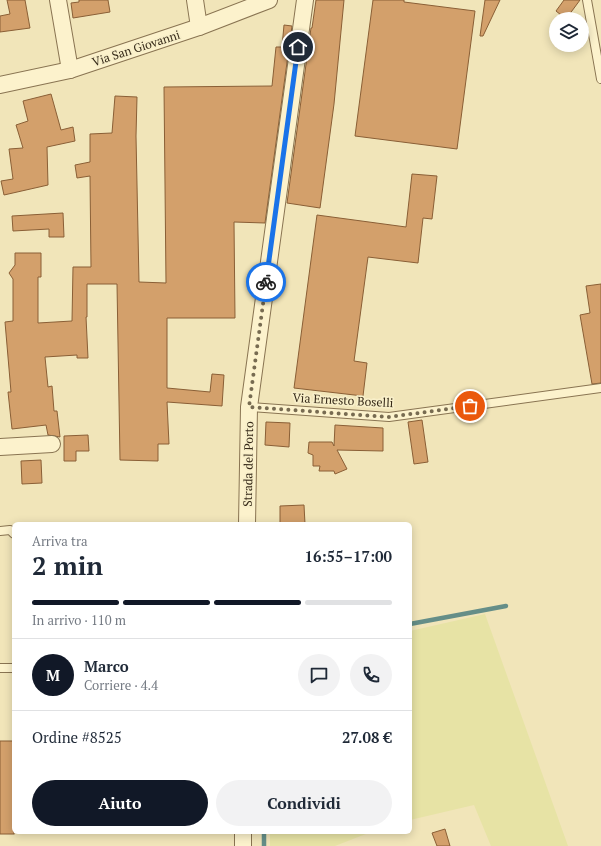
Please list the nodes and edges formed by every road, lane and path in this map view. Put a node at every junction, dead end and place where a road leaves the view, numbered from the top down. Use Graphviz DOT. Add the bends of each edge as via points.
graph roads {
  1 [pos="58,0"];
  2 [pos="195,0"];
  3 [pos="269,0"];
  4 [pos="305,0"];
  5 [pos="587,0"];
  6 [pos="199,27"];
  7 [pos="70,70"];
  8 [pos="601,79"];
  9 [pos="0,85"];
  10 [pos="601,388"];
  11 [pos="249,407"];
  12 [pos="52,444"];
  13 [pos="0,447"];
  14 [pos="248,522"];
  15 [pos="0,531"];
  16 [pos="12,532"];
  17 [pos="0,668"];
  18 [pos="12,668"];
  19 [pos="243,834"];
  20 [pos="243,846"];
  1 -- 7 [label="street"];
  2 -- 6 [label="street"];
  3 -- 6 [label="street, Via San Giovanni"];
  4 -- 11 [label="street, Strada del Porto"];
  5 -- 8 [label="lane"];
  6 -- 7 [label="street, Via San Giovanni"];
  7 -- 9 [label="street, Via San Giovanni"];
  10 -- 11 [label="lane, Via Ernesto Boselli" via="389,417"];
  11 -- 14 [label="street, Strada del Porto"];
  12 -- 13 [label="street"];
  15 -- 16 [label="lane"];
  17 -- 18 [label="lane"];
  19 -- 20 [label="street"];
}
